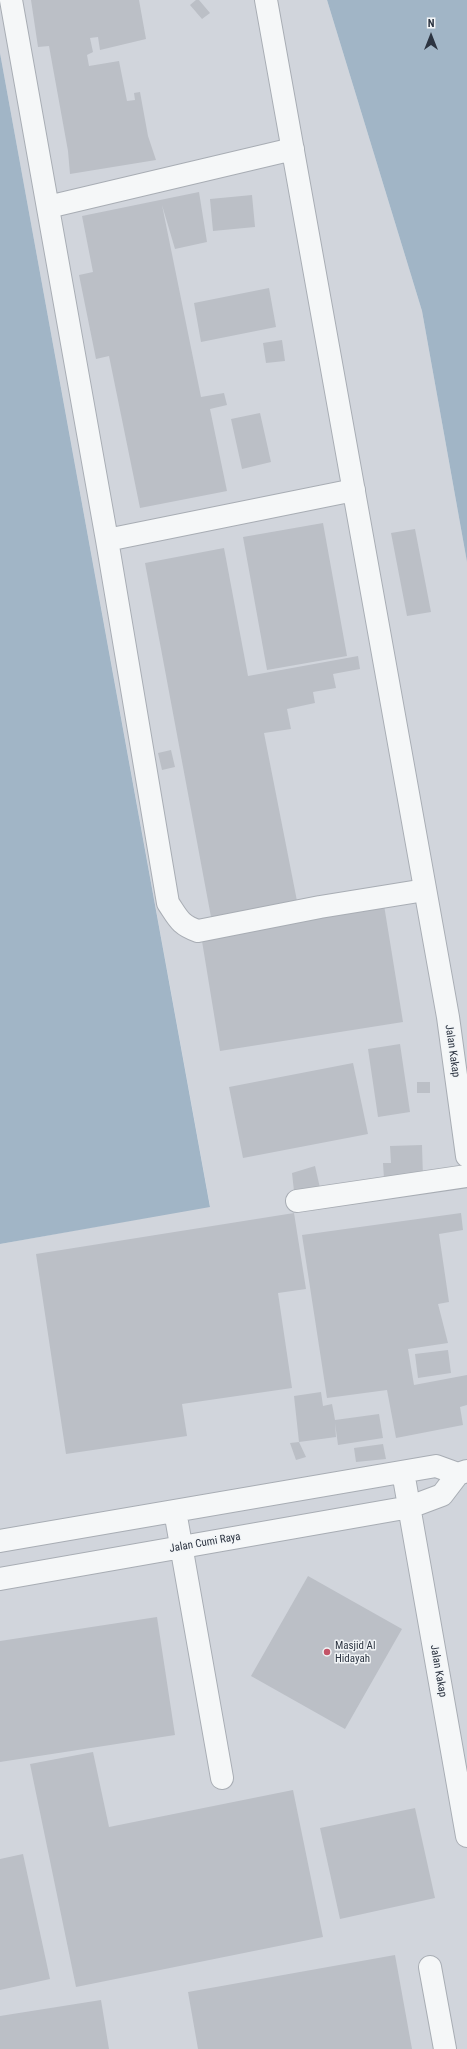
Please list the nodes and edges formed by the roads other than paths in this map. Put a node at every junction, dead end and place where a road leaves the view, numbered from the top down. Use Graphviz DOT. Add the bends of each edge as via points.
graph roads {
  1 [pos="11,0"];
  2 [pos="266,0"];
  3 [pos="293,148"];
  4 [pos="48,207"];
  5 [pos="354,490"];
  6 [pos="107,540"];
  7 [pos="425,890"];
  8 [pos="467,1156"];
  9 [pos="467,1176"];
  10 [pos="297,1201"];
  11 [pos="403,1472"];
  12 [pos="462,1473"];
  13 [pos="410,1507"];
  14 [pos="175,1512"];
  15 [pos="0,1541"];
  16 [pos="182,1548"];
  17 [pos="0,1579"];
  18 [pos="222,1778"];
  19 [pos="467,1836"];
  20 [pos="430,1967"];
  21 [pos="445,2049"];
  1 -- 4 [label="street"];
  2 -- 3 [label="street, Jalan Kakap"];
  3 -- 4 [label="street"];
  3 -- 5 [label="street, Jalan Kakap"];
  4 -- 6 [label="street"];
  5 -- 6 [label="street"];
  5 -- 7 [label="street, Jalan Kakap"];
  6 -- 7 [label="street" via="168,903 180,922 187,928 198,931"];
  7 -- 8 [label="street, Jalan Kakap" via="448,1017"];
  9 -- 10 [label="street"];
  11 -- 12 [label="street" via="436,1466"];
  11 -- 13 [label="street, Jalan Kakap"];
  11 -- 14 [label="street"];
  12 -- 13 [label="street" via="442,1495"];
  13 -- 16 [label="street, Jalan Cumi Raya"];
  13 -- 19 [label="street, Jalan Kakap"];
  14 -- 15 [label="street"];
  14 -- 16 [label="street"];
  16 -- 17 [label="street, Jalan Cumi Raya"];
  16 -- 18 [label="street"];
  20 -- 21 [label="street"];
}
